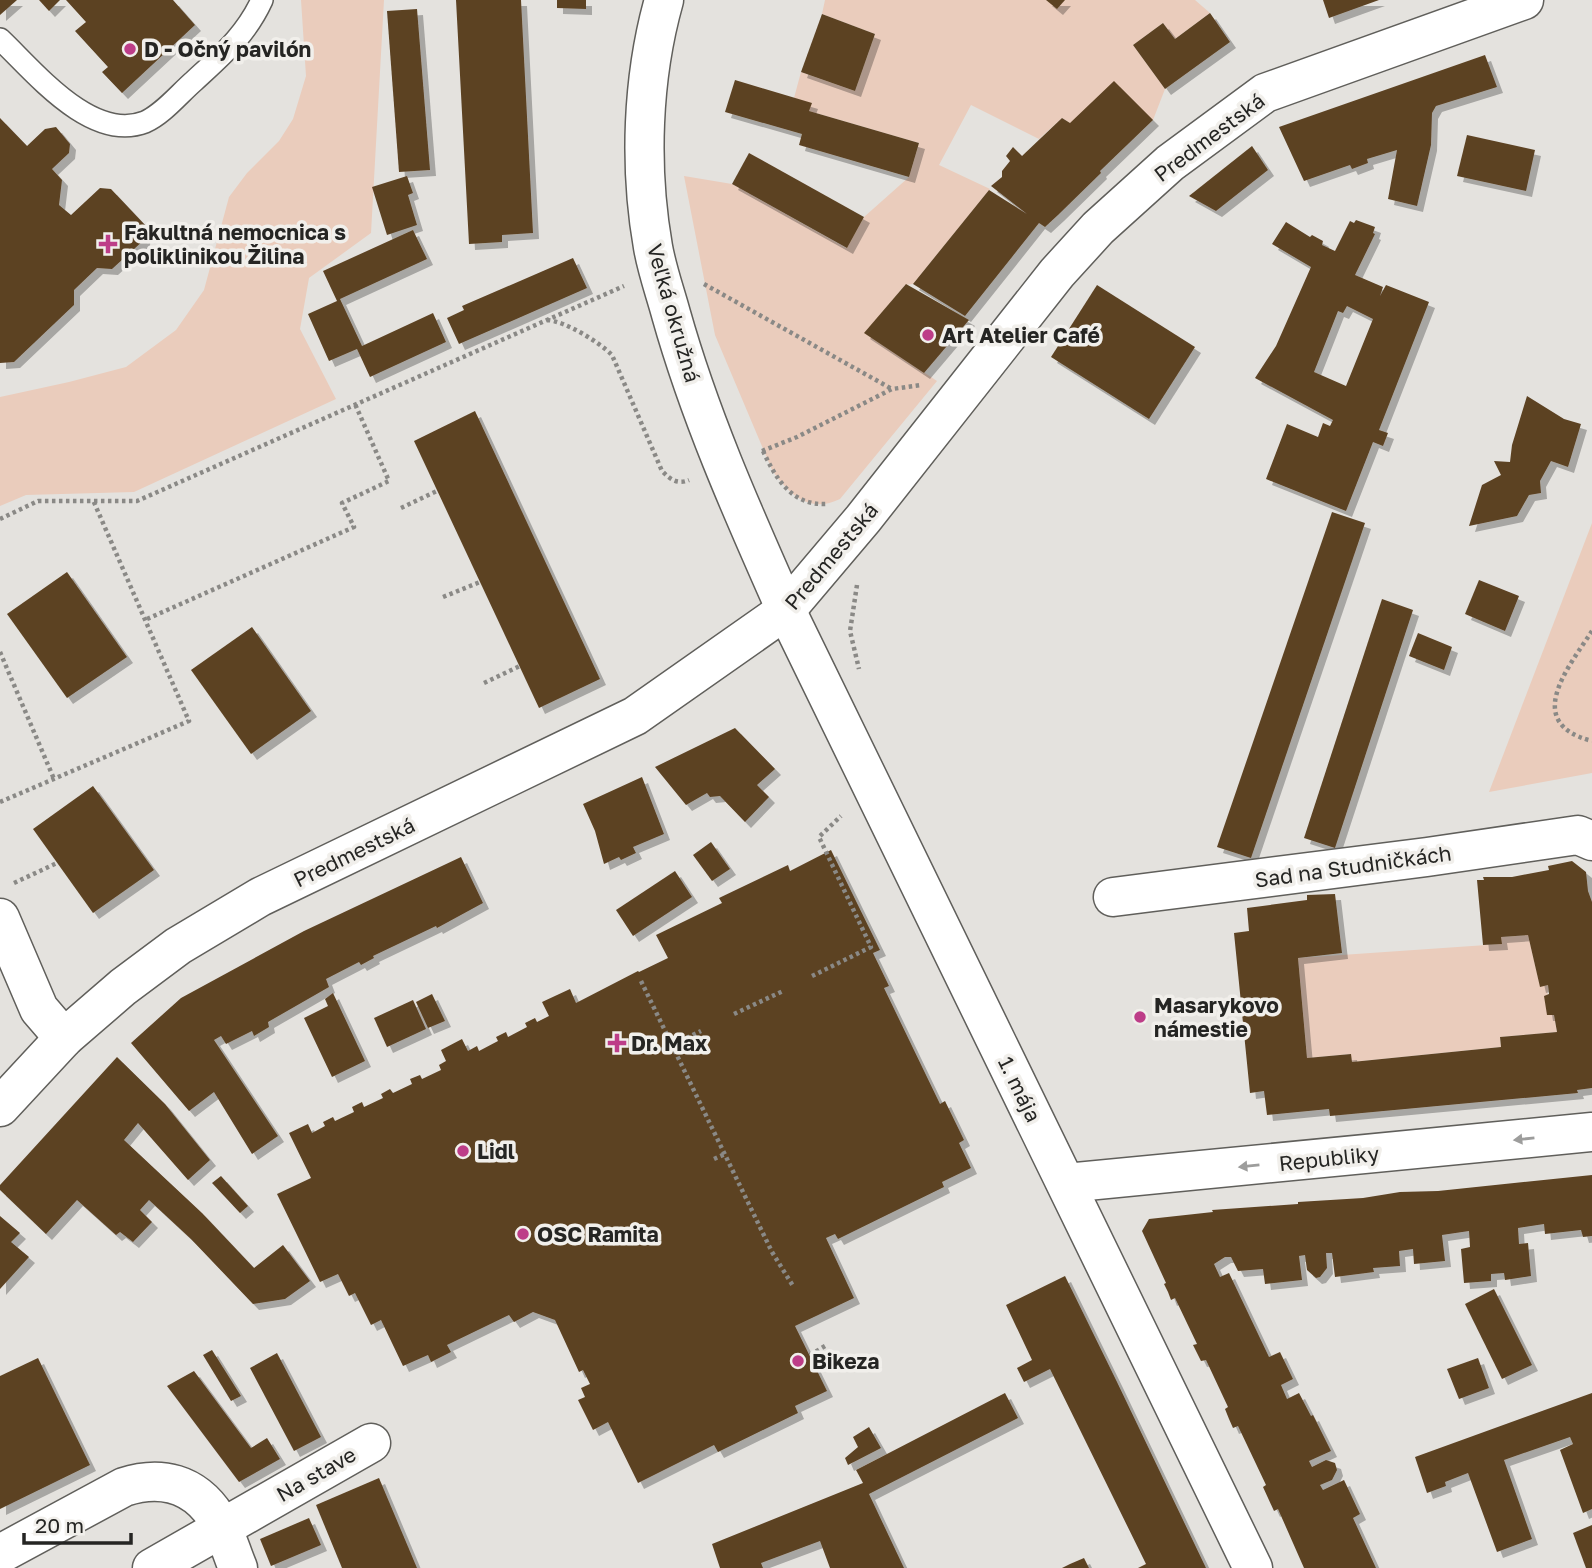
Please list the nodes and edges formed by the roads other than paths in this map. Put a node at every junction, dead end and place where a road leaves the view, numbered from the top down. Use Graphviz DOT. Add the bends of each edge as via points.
graph roads {
  1 [pos="262,0"];
  2 [pos="664,0"];
  3 [pos="1524,0"];
  4 [pos="0,38"];
  5 [pos="786,610"];
  6 [pos="1592,841"];
  7 [pos="1113,897"];
  8 [pos="3,902"];
  9 [pos="64,1038"];
  10 [pos="0,1107"];
  11 [pos="1592,1132"];
  12 [pos="1066,1183"];
  13 [pos="371,1443"];
  14 [pos="221,1528"];
  15 [pos="0,1554"];
  16 [pos="152,1568"];
  17 [pos="238,1568"];
  18 [pos="1253,1568"];
  1 -- 4 [label="lane" via="248,28 232,46 160,111 128,126 108,125 70,104"];
  2 -- 5 [label="street, Veľká okružná" via="654,36 646,118 646,183 654,248 680,346 723,468"];
  3 -- 5 [label="street, Predmestská" via="1265,93 1170,163 1098,228 1057,273"];
  5 -- 9 [label="street, Predmestská" via="635,716 260,897 216,923 123,987"];
  5 -- 12 [label="street, 1. mája"];
  6 -- 7 [label="street, Sad na Studničkách" via="1577,835"];
  8 -- 9 [label="street" via="39,1010"];
  9 -- 10 [label="street, Predmestská"];
  11 -- 12 [label="street, Republiky, one-way"];
  12 -- 18 [label="street, 1. mája"];
  13 -- 14 [label="street, Na stave"];
  14 -- 15 [label="street" via="217,1517 191,1491 167,1482 141,1481"];
  14 -- 16 [label="street, Na stave"];
  14 -- 17 [label="street"];
}
